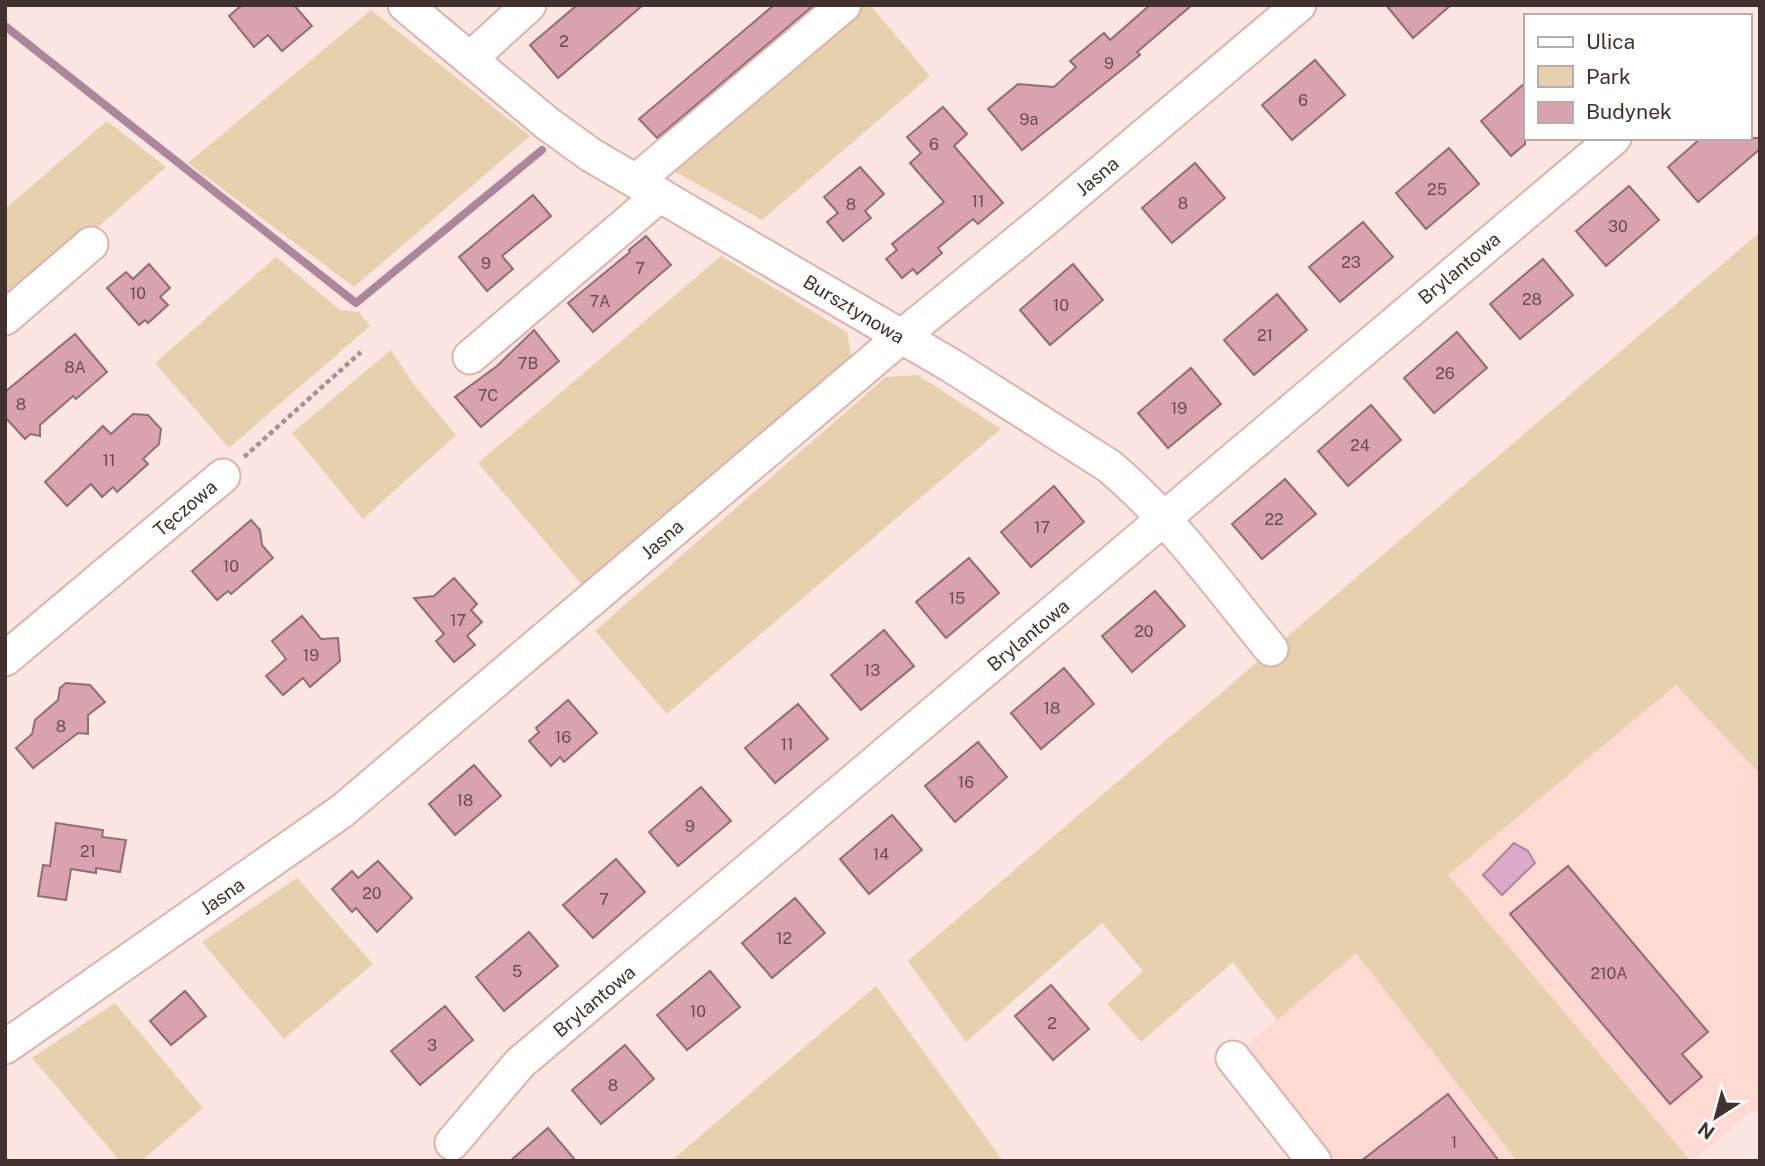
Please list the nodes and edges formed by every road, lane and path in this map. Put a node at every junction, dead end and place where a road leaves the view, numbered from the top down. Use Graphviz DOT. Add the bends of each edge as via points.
graph roads {
  1 [pos="405,5"];
  2 [pos="528,5"];
  3 [pos="844,5"];
  4 [pos="1299,5"];
  5 [pos="470,59"];
  6 [pos="1612,140"];
  7 [pos="648,188"];
  8 [pos="91,244"];
  9 [pos="5,318"];
  10 [pos="901,337"];
  11 [pos="361,352"];
  12 [pos="470,357"];
  13 [pos="223,476"];
  14 [pos="1163,519"];
  15 [pos="1271,649"];
  16 [pos="5,659"];
  17 [pos="5,1047"];
  18 [pos="1233,1058"];
  19 [pos="452,1143"];
  20 [pos="1314,1161"];
  1 -- 5 [label="street, Bursztynowa"];
  2 -- 5 [label="street"];
  3 -- 7 [label="street"];
  4 -- 10 [label="street, Jasna"];
  5 -- 7 [label="street, Bursztynowa" via="571,142"];
  6 -- 14 [label="street, Brylantowa"];
  7 -- 10 [label="street, Bursztynowa"];
  7 -- 12 [label="street"];
  8 -- 9 [label="street"];
  10 -- 14 [label="street, Bursztynowa" via="1109,467"];
  10 -- 17 [label="street, Jasna" via="342,811"];
  11 -- 13 [label="path, Tęczowa"];
  13 -- 16 [label="street, Tęczowa"];
  14 -- 15 [label="street, Bursztynowa"];
  14 -- 19 [label="street, Brylantowa" via="520,1063"];
  18 -- 20 [label="street"];
}
